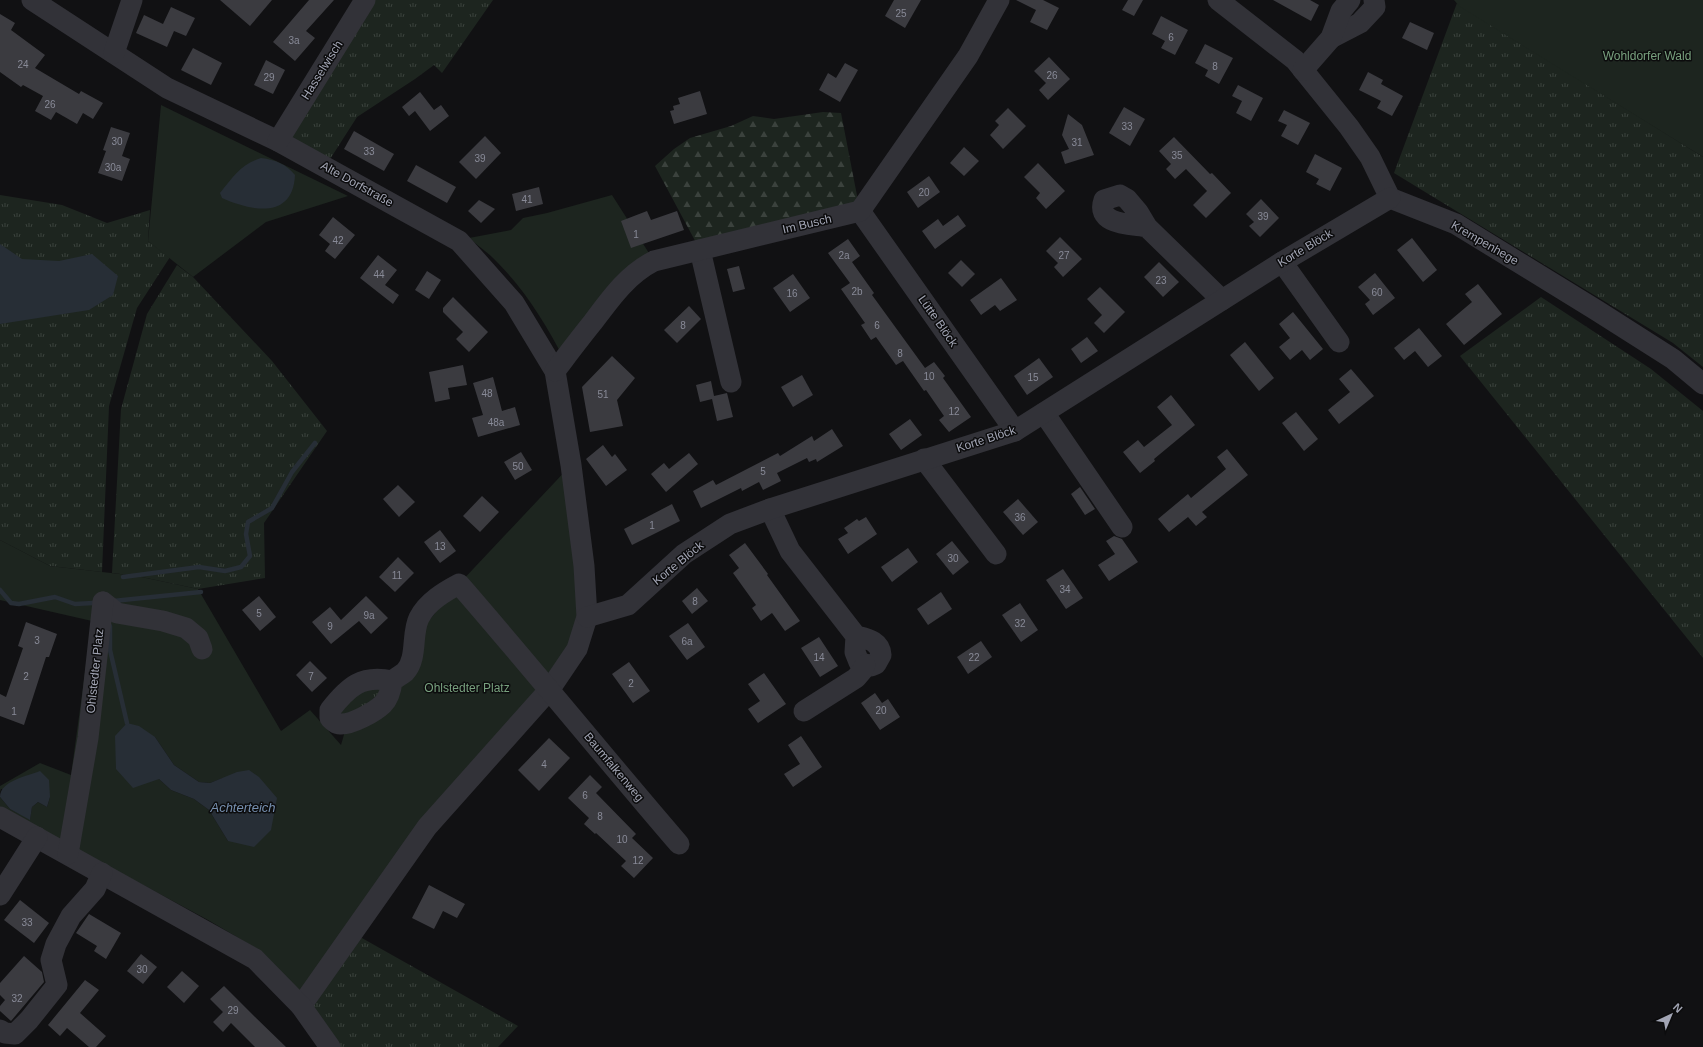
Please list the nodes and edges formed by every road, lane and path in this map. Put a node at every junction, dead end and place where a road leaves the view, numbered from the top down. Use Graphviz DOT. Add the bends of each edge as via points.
graph roads {
  1 [pos="32,0"];
  2 [pos="132,0"];
  3 [pos="365,0"];
  4 [pos="998,0"];
  5 [pos="1218,0"];
  6 [pos="1350,0"];
  7 [pos="1374,0"];
  8 [pos="1331,38"];
  9 [pos="114,53"];
  10 [pos="1303,70"];
  11 [pos="278,141"];
  12 [pos="1390,198"];
  13 [pos="860,211"];
  14 [pos="1147,227"];
  15 [pos="700,250"];
  16 [pos="1282,262"];
  17 [pos="1222,300"];
  18 [pos="1339,342"];
  19 [pos="555,371"];
  20 [pos="732,382"];
  21 [pos="1703,384"];
  22 [pos="1044,412"];
  23 [pos="1015,431"];
  24 [pos="924,459"];
  25 [pos="770,509"];
  26 [pos="1122,527"];
  27 [pos="996,554"];
  28 [pos="587,617"];
  29 [pos="202,649"];
  30 [pos="392,682"];
  31 [pos="550,689"];
  32 [pos="804,710"];
  33 [pos="0,817"];
  34 [pos="37,837"];
  35 [pos="679,844"];
  36 [pos="68,854"];
  37 [pos="102,873"];
  38 [pos="0,895"];
  39 [pos="301,1006"];
  40 [pos="0,1030"];
  41 [pos="326,1045"];
  1 -- 9 [label="street, Alte Dorfstraße"];
  2 -- 9 [label="street"];
  3 -- 11 [label="street, Hasselwisch"];
  4 -- 13 [label="street" via="968,56"];
  5 -- 10 [label="street" via="1295,60"];
  6 -- 8 [label="street" via="1341,11"];
  7 -- 8 [label="street" via="1375,7 1360,23"];
  8 -- 10 [label="street"];
  9 -- 11 [label="street, Alte Dorfstraße" via="167,88"];
  10 -- 12 [label="street" via="1358,139"];
  11 -- 19 [label="street, Alte Dorfstraße" via="459,241 514,303"];
  12 -- 16 [label="street, Korte Blöck"];
  12 -- 21 [label="street, Krempenhege" via="1456,224 1609,318 1673,360"];
  13 -- 15 [label="street, Im Busch"];
  13 -- 23 [label="street, Lütte Blöck"];
  14 -- 17 [label="street"];
  15 -- 19 [label="street, Im Busch" via="654,261 632,275"];
  15 -- 20 [label="street"];
  16 -- 17 [label="street, Korte Blöck"];
  16 -- 18 [label="street"];
  17 -- 22 [label="street, Korte Blöck"];
  19 -- 28 [label="street, Alte Dorfstraße" via="571,465 584,566"];
  22 -- 23 [label="street, Korte Blöck"];
  22 -- 26 [label="street"];
  23 -- 24 [label="street, Korte Blöck"];
  24 -- 25 [label="street, Korte Blöck"];
  24 -- 27 [label="street"];
  25 -- 28 [label="street, Korte Blöck" via="730,524 684,554 628,605"];
  25 -- 32 [label="street" via="790,551 856,636 855,652 859,662 865,665 856,678"];
  28 -- 31 [label="street" via="577,649"];
  29 -- 36 [label="street, Ohlstedter Platz" via="198,638 186,628 117,613 103,602 88,738"];
  30 -- 31 [label="street" via="405,672 410,664 418,620 424,610 438,596 459,584"];
  31 -- 35 [label="street, Baumfalkenweg"];
  31 -- 39 [label="street" via="427,827"];
  33 -- 34 [label="street"];
  34 -- 36 [label="street"];
  34 -- 38 [label="street"];
  36 -- 37 [label="street"];
  37 -- 39 [label="street" via="255,959"];
  37 -- 40 [label="street" via="95,889 71,916 56,944 51,960 57,985 15,1034"];
  39 -- 41 [label="street"];
}
